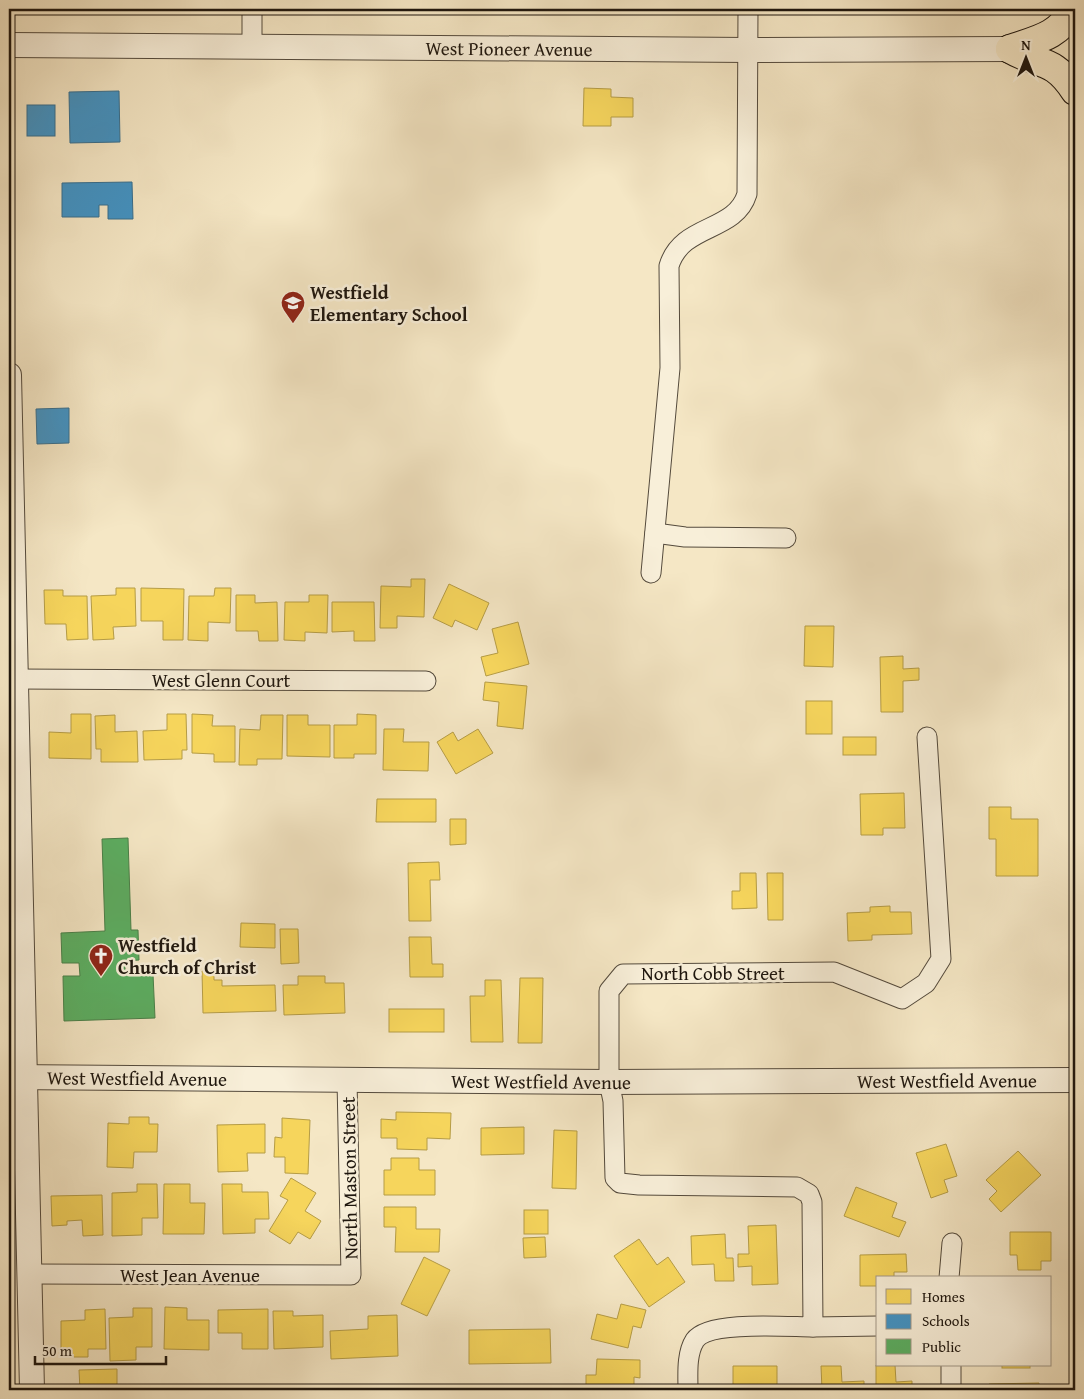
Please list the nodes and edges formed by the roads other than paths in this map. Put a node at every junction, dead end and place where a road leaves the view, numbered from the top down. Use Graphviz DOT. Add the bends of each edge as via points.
graph roads {
  1 [pos="252,9"];
  2 [pos="748,9"];
  3 [pos="1074,9"];
  4 [pos="9,45"];
  5 [pos="252,46"];
  6 [pos="1010,49"];
  7 [pos="749,50"];
  8 [pos="1075,91"];
  9 [pos="9,375"];
  10 [pos="655,534"];
  11 [pos="786,538"];
  12 [pos="651,573"];
  13 [pos="16,680"];
  14 [pos="426,681"];
  15 [pos="927,737"];
  16 [pos="17,1078"];
  17 [pos="347,1080"];
  18 [pos="1075,1080"];
  19 [pos="609,1082"];
  20 [pos="952,1242"];
  21 [pos="29,1274"];
  22 [pos="351,1275"];
  23 [pos="949,1276"];
  24 [pos="876,1326"];
  25 [pos="813,1327"];
  26 [pos="951,1366"];
  27 [pos="32,1390"];
  28 [pos="688,1390"];
  29 [pos="951,1390"];
  1 -- 5 [label="street"];
  2 -- 7 [label="street"];
  3 -- 6 [label="highway" via="1063,25 1053,32 1033,43"];
  4 -- 5 [label="street, West Pioneer Avenue"];
  5 -- 7 [label="street, West Pioneer Avenue"];
  6 -- 7 [label="street, West Pioneer Avenue"];
  6 -- 8 [label="highway" via="1047,63 1060,72"];
  7 -- 10 [label="street" via="747,194 743,205 734,215 683,242 673,252 669,266 670,368"];
  9 -- 13 [label="street"];
  10 -- 11 [label="street"];
  10 -- 12 [label="street"];
  13 -- 14 [label="street, West Glenn Court"];
  13 -- 16 [label="street"];
  15 -- 19 [label="street, North Cobb Street" via="940,959 926,983 902,999 834,972 623,974 609,991"];
  16 -- 17 [label="street, West Westfield Avenue"];
  16 -- 21 [label="street"];
  17 -- 19 [label="street, West Westfield Avenue"];
  17 -- 22 [label="street, North Maston Street"];
  18 -- 19 [label="street, West Westfield Avenue"];
  19 -- 25 [label="street, North Cobb Street" via="613,1102 614,1166 620,1183 798,1187 809,1194 812,1202"];
  20 -- 23 [label="street"];
  21 -- 22 [label="street, West Jean Avenue"];
  21 -- 27 [label="street"];
  24 -- 25 [label="street"];
  25 -- 28 [label="street" via="723,1328 705,1332 695,1340 690,1352"];
  26 -- 29 [label="street"];
}
